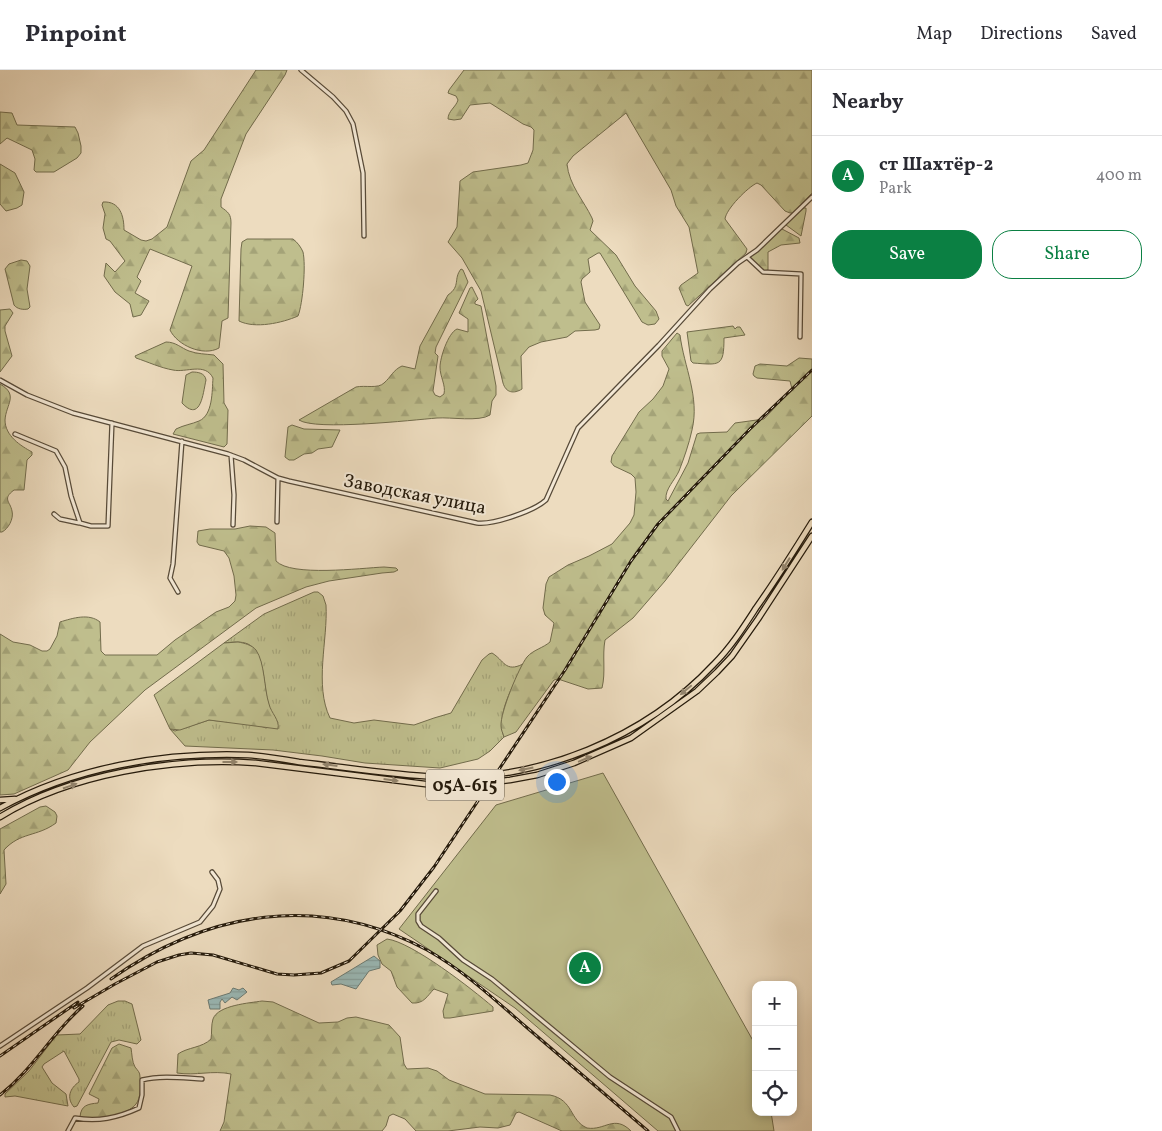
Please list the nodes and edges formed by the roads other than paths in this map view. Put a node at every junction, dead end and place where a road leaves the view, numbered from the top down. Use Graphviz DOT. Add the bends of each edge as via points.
graph roads {
  1 [pos="301,70"];
  2 [pos="812,197"];
  3 [pos="364,236"];
  4 [pos="747,257"];
  5 [pos="800,337"];
  6 [pos="0,380"];
  7 [pos="112,424"];
  8 [pos="15,434"];
  9 [pos="182,441"];
  10 [pos="231,455"];
  11 [pos="278,478"];
  12 [pos="54,514"];
  13 [pos="277,522"];
  14 [pos="812,522"];
  15 [pos="80,523"];
  16 [pos="233,525"];
  17 [pos="812,536"];
  18 [pos="178,592"];
  19 [pos="18,798"];
  20 [pos="0,800"];
  21 [pos="0,808"];
  22 [pos="0,817"];
  23 [pos="212,872"];
  24 [pos="436,891"];
  25 [pos="0,1046"];
  26 [pos="202,1079"];
  27 [pos="68,1131"];
  28 [pos="678,1131"];
  1 -- 3 [label="street" via="333,97 353,124 363,173"];
  2 -- 4 [label="street"];
  4 -- 5 [label="street" via="763,272 801,274"];
  4 -- 11 [label="street, Заводская улица" via="710,289 578,428 542,504 487,523 477,523"];
  6 -- 7 [label="street, Заводская улица" via="48,404"];
  7 -- 9 [label="street, Заводская улица"];
  7 -- 15 [label="street" via="108,526"];
  8 -- 15 [label="street" via="56,451 65,467"];
  9 -- 10 [label="street, Заводская улица"];
  9 -- 18 [label="street" via="170,578"];
  10 -- 11 [label="street, Заводская улица"];
  10 -- 16 [label="street"];
  11 -- 13 [label="street"];
  12 -- 15 [label="street"];
  14 -- 19 [label="highway, 05А-615, one-way" via="735,640 714,665 676,698 633,728 576,755 539,766 475,777 437,777 249,755 179,756 95,771"];
  22 -- 17 [label="highway, 05А-615, one-way" via="76,784 179,764 231,761 432,785 470,785 537,775 574,763 631,738 710,678 732,656"];
  19 -- 20 [label="highway"];
  19 -- 21 [label="highway, 05А-615"];
  23 -- 25 [label="street" via="220,889 200,922 143,946"];
  24 -- 28 [label="street" via="418,914 421,926 492,979 610,1077 671,1117"];
  26 -- 27 [label="street" via="142,1080 138,1108 113,1119 75,1118"];
}
